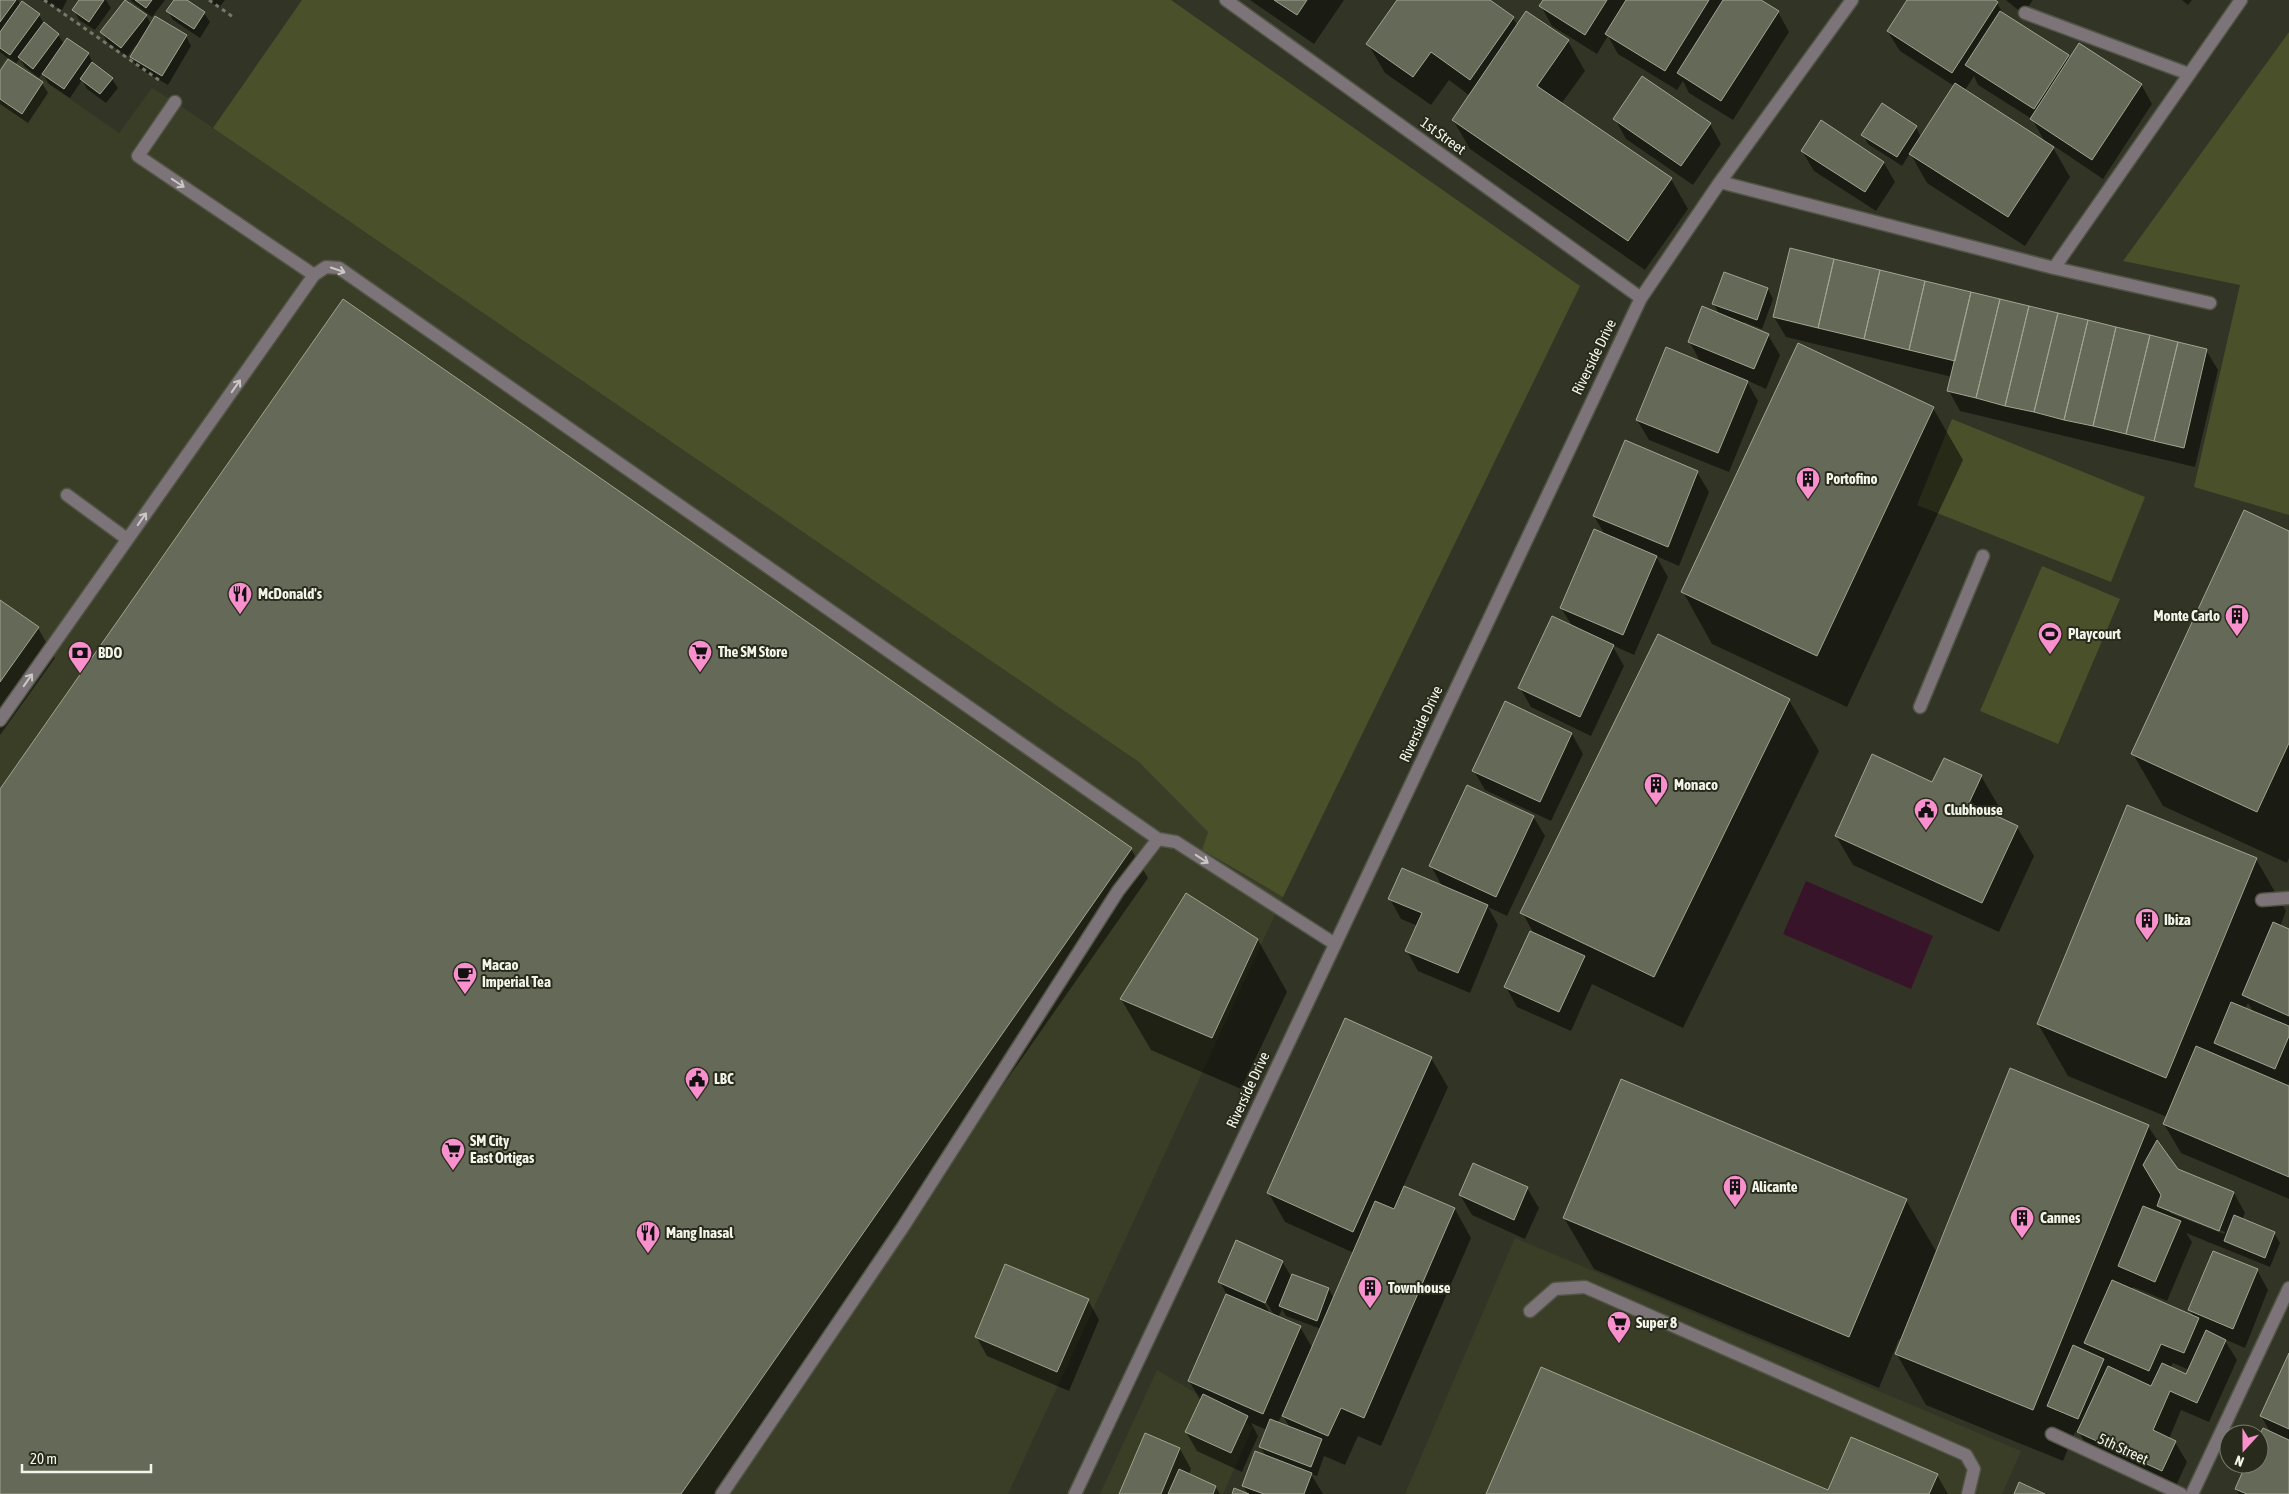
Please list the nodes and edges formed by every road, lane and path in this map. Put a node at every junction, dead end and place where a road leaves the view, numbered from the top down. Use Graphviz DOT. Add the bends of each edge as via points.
graph roads {
  1 [pos="44,0"];
  2 [pos="209,0"];
  3 [pos="1226,0"];
  4 [pos="2241,0"];
  5 [pos="1848,1"];
  6 [pos="2024,13"];
  7 [pos="233,17"];
  8 [pos="2189,74"];
  9 [pos="164,83"];
  10 [pos="175,102"];
  11 [pos="1720,182"];
  12 [pos="2054,268"];
  13 [pos="314,275"];
  14 [pos="1641,298"];
  15 [pos="2210,303"];
  16 [pos="67,495"];
  17 [pos="127,539"];
  18 [pos="1983,556"];
  19 [pos="1920,707"];
  20 [pos="0,720"];
  21 [pos="1158,839"];
  22 [pos="2289,898"];
  23 [pos="2262,900"];
  24 [pos="1335,944"];
  25 [pos="2289,1288"];
  26 [pos="1530,1311"];
  27 [pos="2052,1434"];
  28 [pos="722,1494"];
  29 [pos="1075,1494"];
  30 [pos="1968,1494"];
  31 [pos="2181,1494"];
  32 [pos="2192,1494"];
  1 -- 9 [label="path"];
  2 -- 7 [label="path"];
  3 -- 14 [label="street, 1st Street"];
  4 -- 8 [label="street"];
  5 -- 11 [label="street, Riverside Drive"];
  6 -- 8 [label="street"];
  8 -- 12 [label="street"];
  10 -- 13 [label="street, one-way" via="138,156"];
  11 -- 12 [label="street"];
  11 -- 14 [label="street, Riverside Drive"];
  12 -- 15 [label="street"];
  17 -- 13 [label="street, one-way"];
  13 -- 21 [label="street, one-way" via="326,267 339,268"];
  14 -- 24 [label="street, Riverside Drive"];
  16 -- 17 [label="street"];
  20 -- 17 [label="street, one-way"];
  18 -- 19 [label="street"];
  21 -- 24 [label="street, one-way" via="1176,842"];
  21 -- 28 [label="street" via="1118,890 903,1227"];
  22 -- 23 [label="street"];
  24 -- 29 [label="street, Riverside Drive"];
  25 -- 32 [label="street"];
  26 -- 30 [label="street" via="1555,1289 1585,1287 1966,1455 1974,1469"];
  27 -- 31 [label="street, 5th Street"];
}
